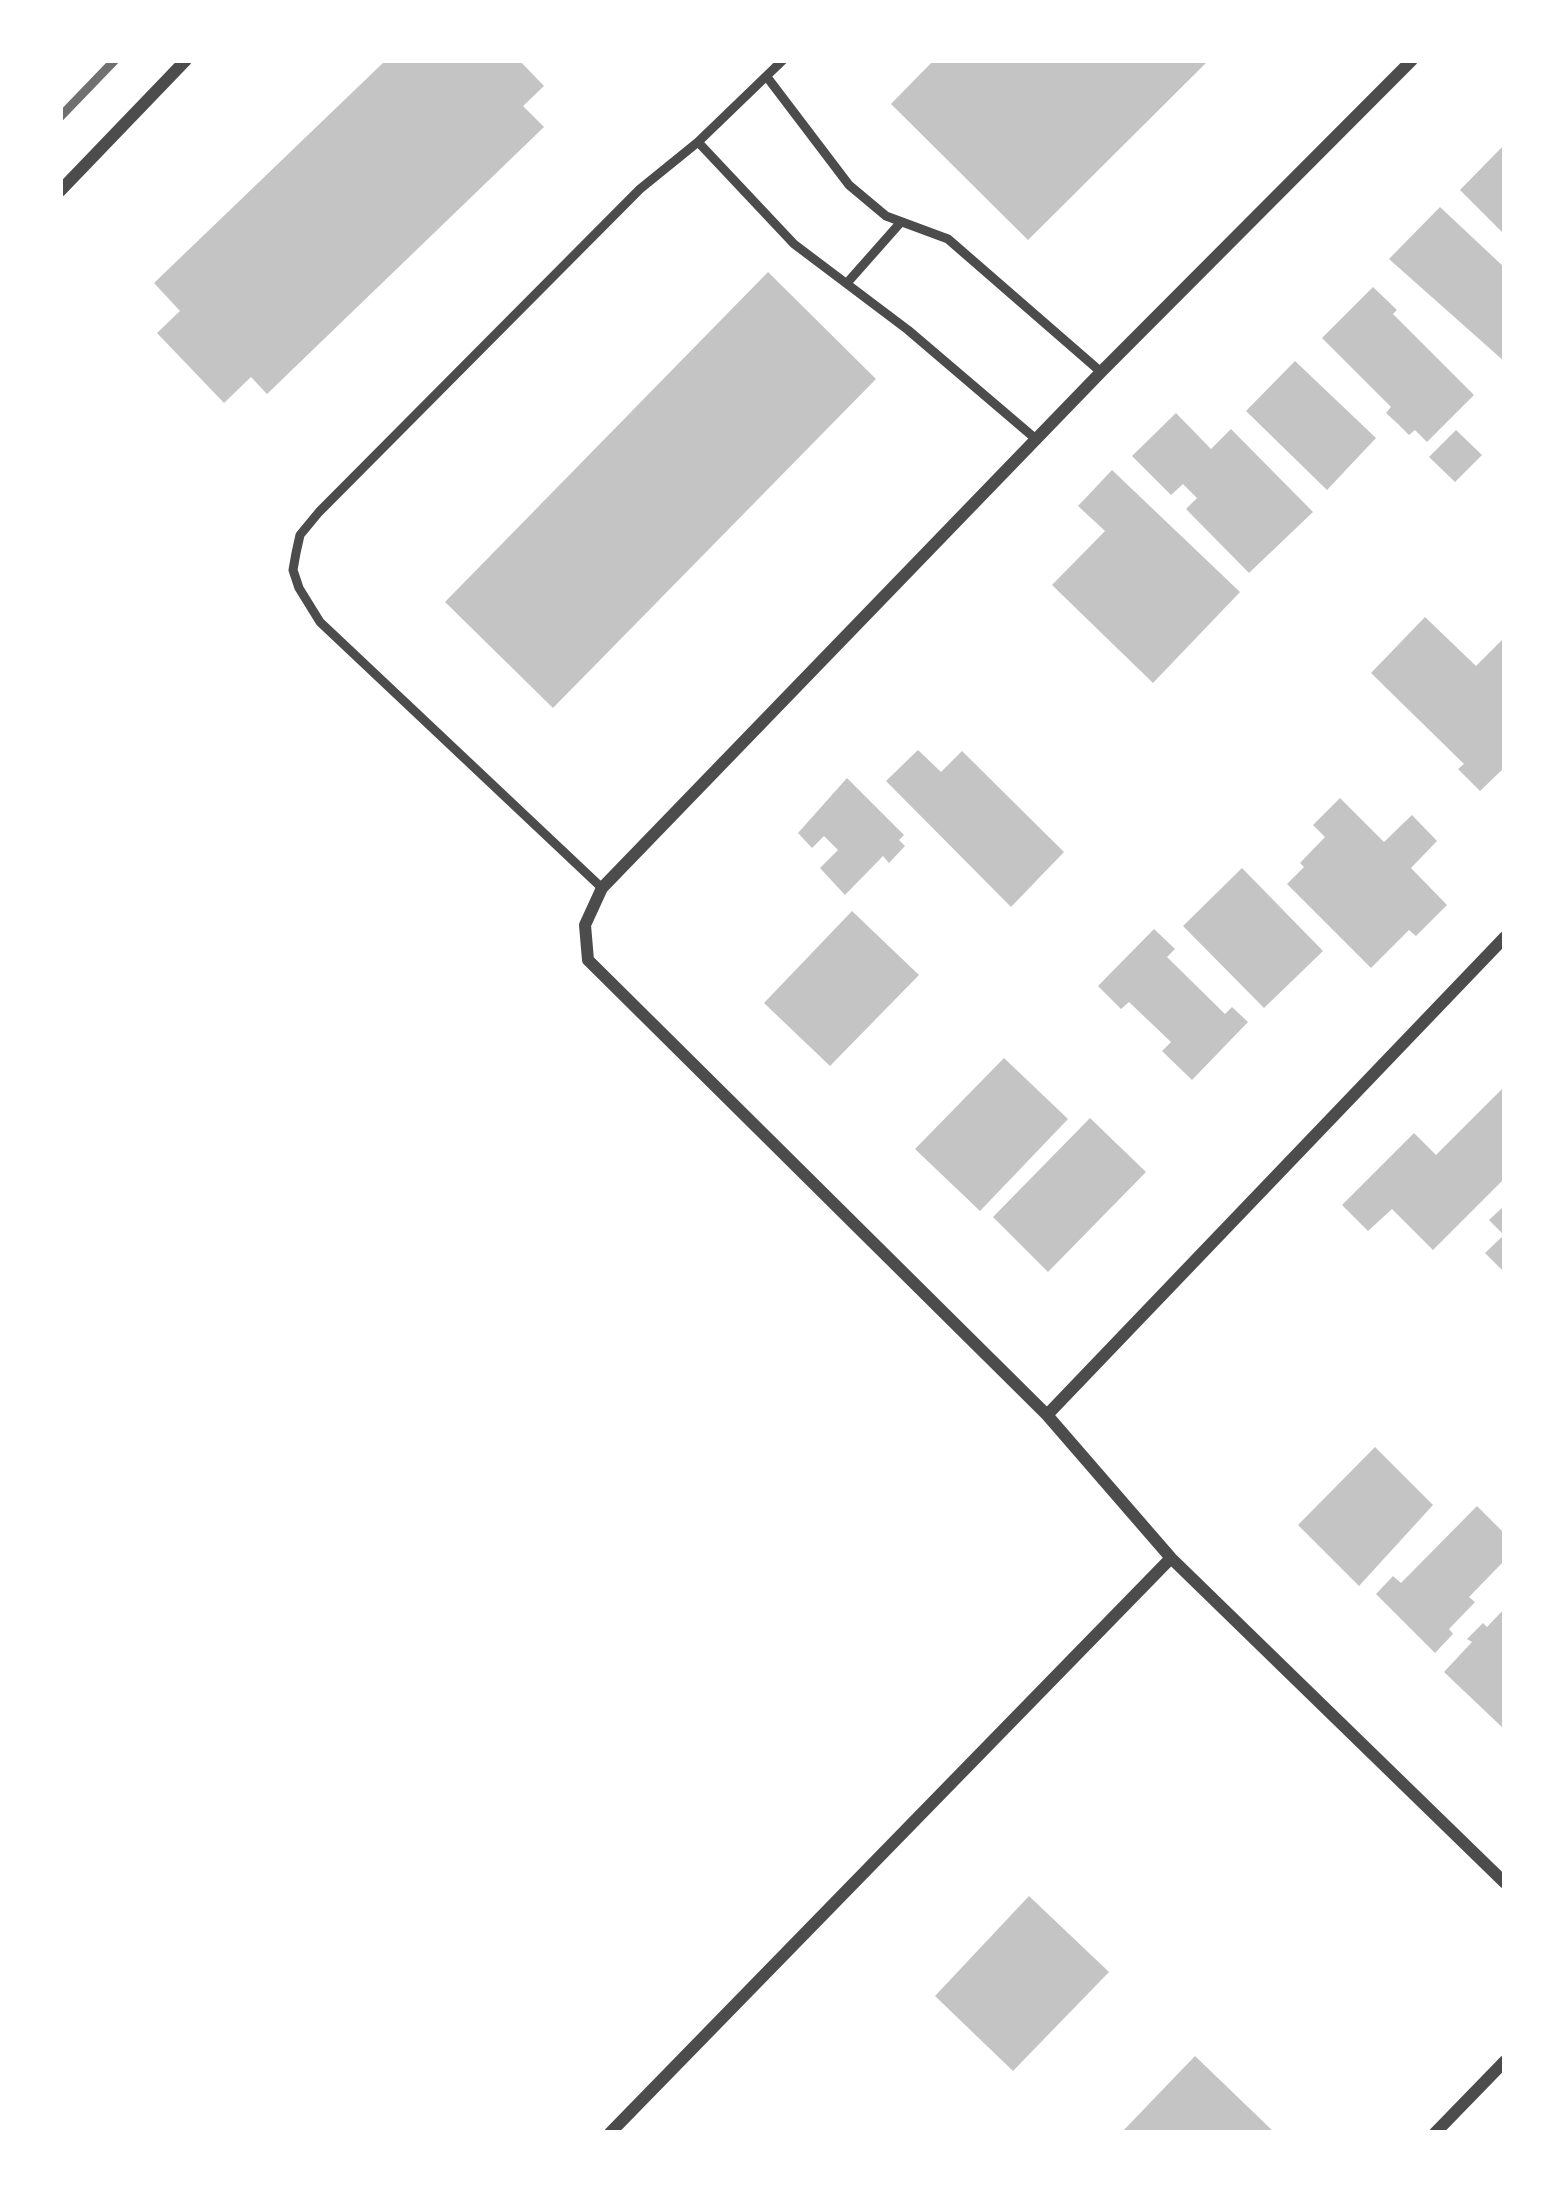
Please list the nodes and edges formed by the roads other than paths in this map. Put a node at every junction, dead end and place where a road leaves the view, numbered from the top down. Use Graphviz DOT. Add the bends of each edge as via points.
graph roads {
  1 [pos="186,60"];
  2 [pos="783,60"];
  3 [pos="1412,60"];
  4 [pos="767,77"];
  5 [pos="698,142"];
  6 [pos="60,191"];
  7 [pos="901,222"];
  8 [pos="847,284"];
  9 [pos="1101,372"];
  10 [pos="1037,440"];
  11 [pos="602,888"];
  12 [pos="1505,938"];
  13 [pos="1047,1415"];
  14 [pos="1172,1558"];
  15 [pos="1505,1883"];
  16 [pos="1505,2061"];
  17 [pos="610,2133"];
  18 [pos="1435,2133"];
  1 -- 6 [label="street"];
  2 -- 4 [label="lane"];
  3 -- 9 [label="street"];
  4 -- 5 [label="lane"];
  4 -- 7 [label="lane" via="849,185"];
  5 -- 8 [label="lane" via="794,244"];
  5 -- 11 [label="lane" via="640,189 319,512 301,536 293,570 320,622"];
  7 -- 8 [label="lane"];
  7 -- 9 [label="lane" via="948,239"];
  8 -- 10 [label="lane"];
  9 -- 10 [label="street"];
  10 -- 11 [label="street"];
  11 -- 13 [label="street" via="585,925 588,960"];
  12 -- 13 [label="street"];
  13 -- 14 [label="street"];
  14 -- 15 [label="street"];
  14 -- 17 [label="street"];
  16 -- 18 [label="street"];
}
